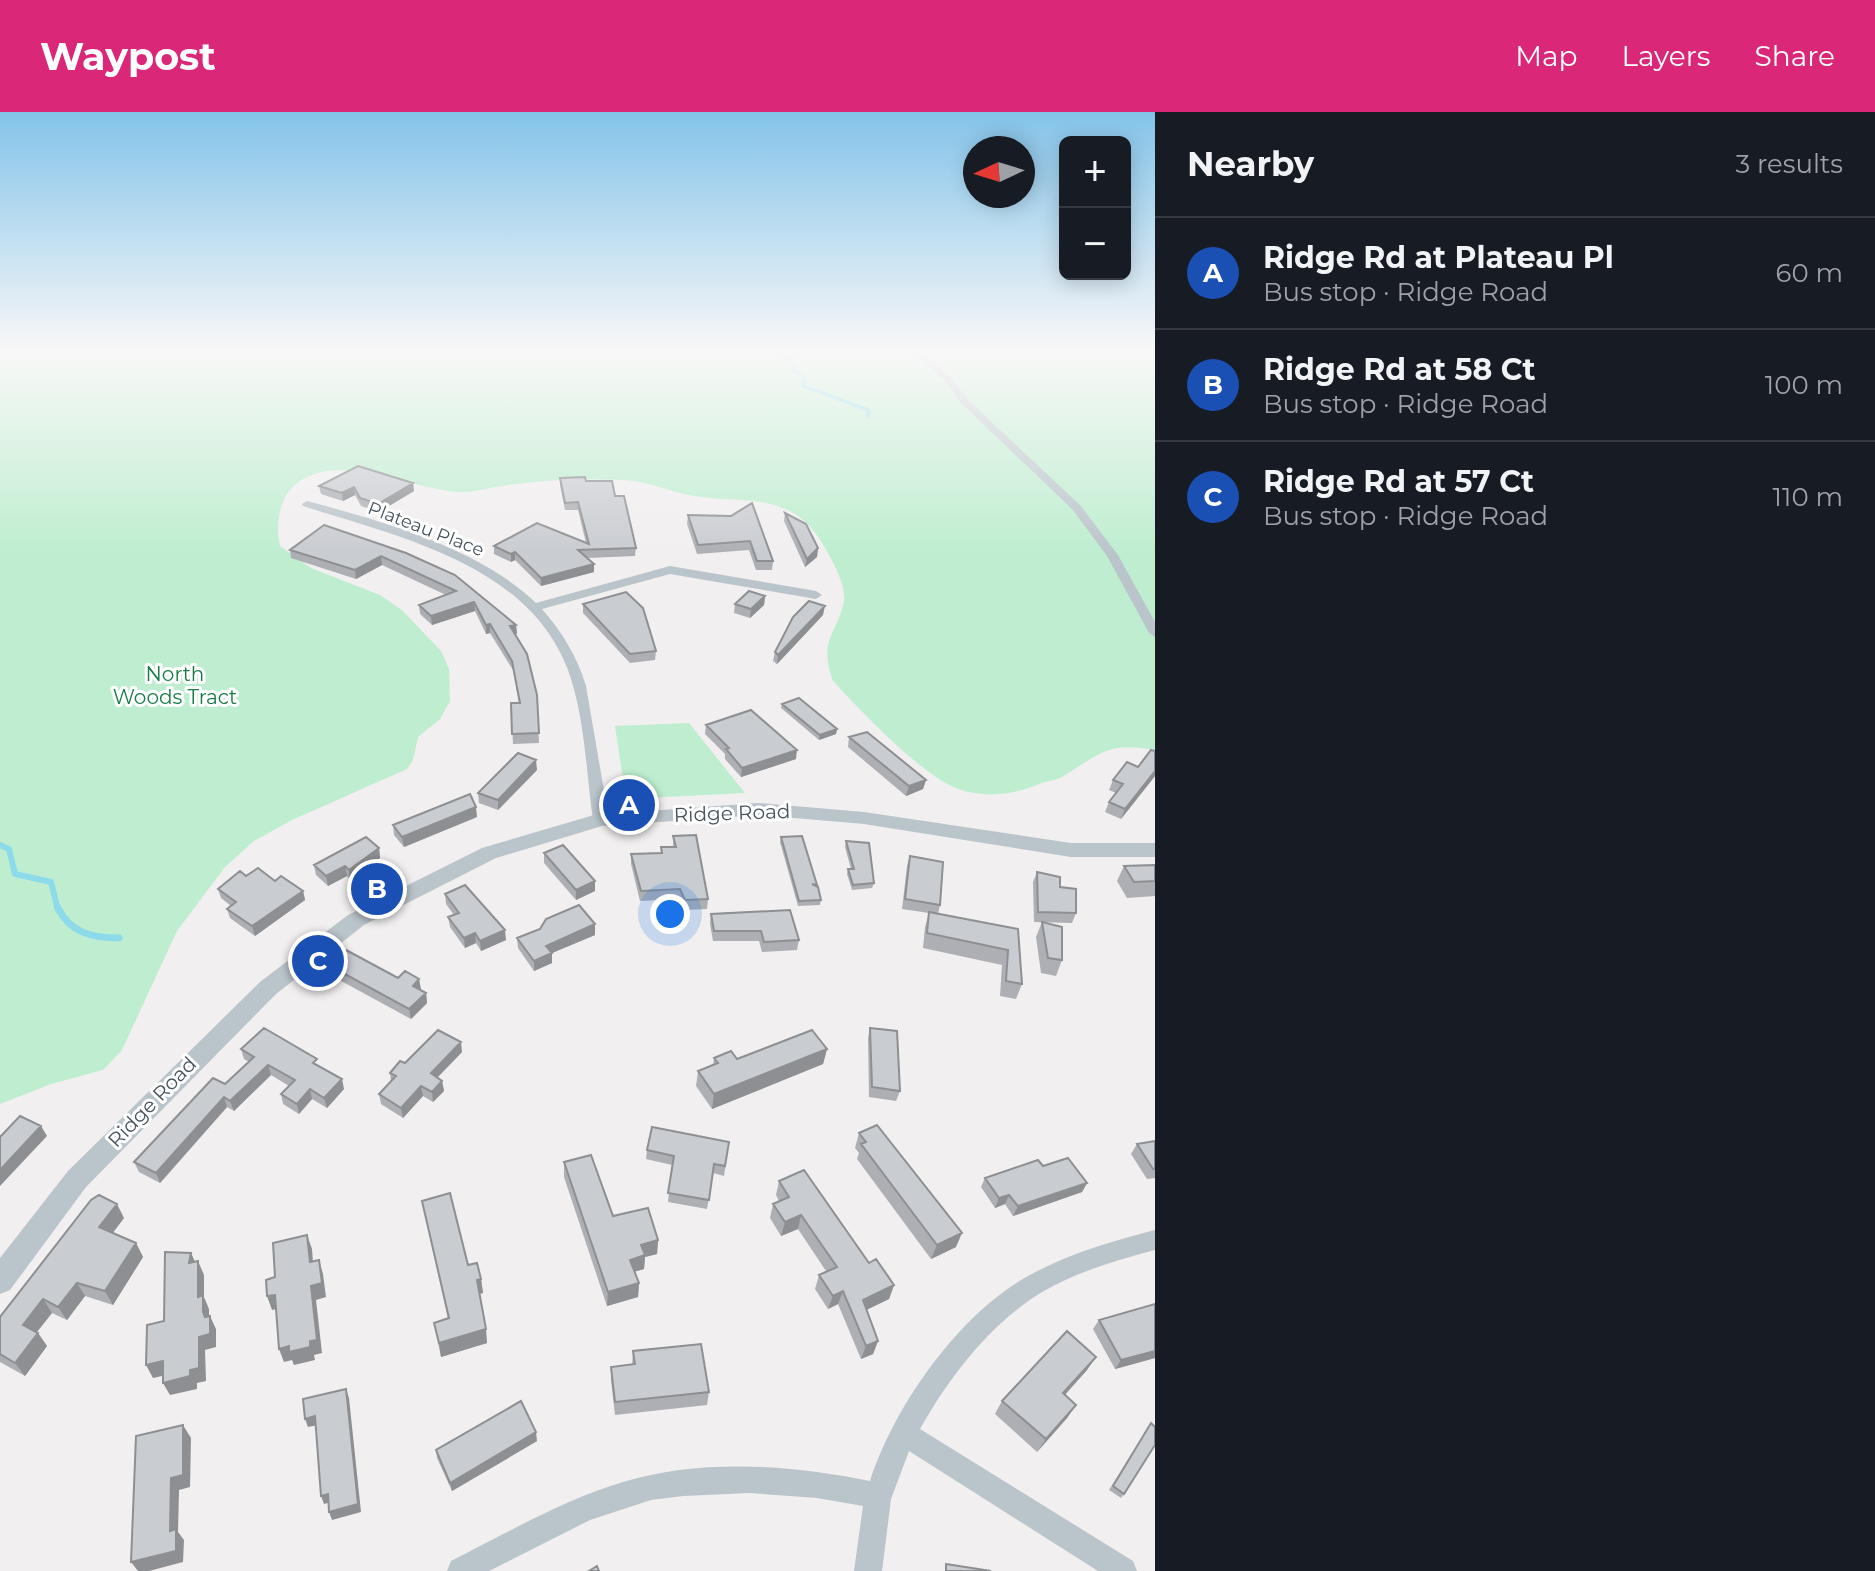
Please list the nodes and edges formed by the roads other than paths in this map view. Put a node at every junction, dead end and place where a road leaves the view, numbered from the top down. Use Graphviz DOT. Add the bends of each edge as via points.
graph roads {
  1 [pos="982,418"];
  2 [pos="307,504"];
  3 [pos="816,595"];
  4 [pos="534,607"];
  5 [pos="1155,633"];
  6 [pos="601,820"];
  7 [pos="1155,850"];
  8 [pos="1155,1240"];
  9 [pos="0,1280"];
  10 [pos="905,1434"];
  11 [pos="879,1496"];
  12 [pos="461,1571"];
  13 [pos="868,1571"];
  14 [pos="1123,1571"];
  1 -- 5 [label="street" via="1076,507 1112,555"];
  2 -- 4 [label="street, Plateau Place" via="453,555 501,581"];
  3 -- 4 [label="street" via="670,570"];
  4 -- 6 [label="street, Plateau Place" via="559,638 575,674"];
  6 -- 7 [label="street, Ridge Road" via="788,810 1071,850"];
  6 -- 9 [label="street, Ridge Road" via="489,853 356,920 280,978 232,1019 77,1179"];
  8 -- 10 [label="street" via="1102,1254 1018,1294 961,1346"];
  10 -- 11 [label="street"];
  10 -- 14 [label="street"];
  11 -- 12 [label="street" via="768,1483 697,1482 641,1490"];
  11 -- 13 [label="street"];
}
